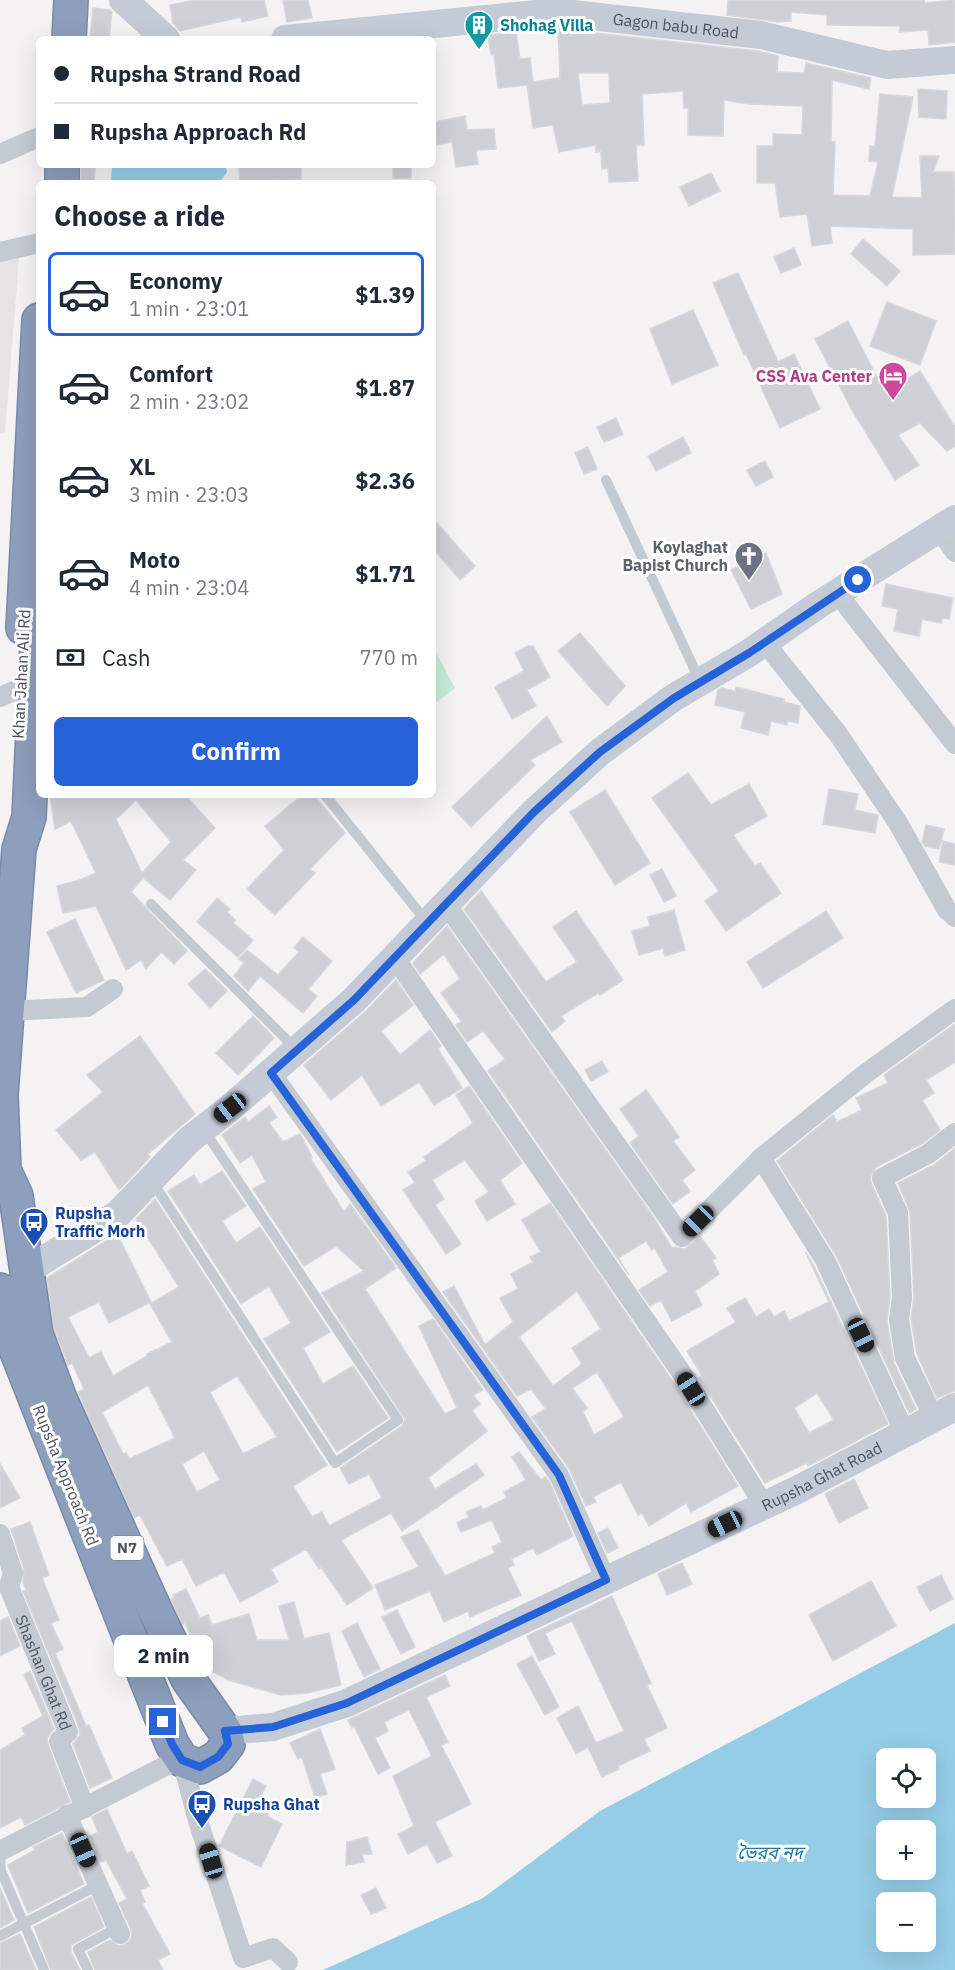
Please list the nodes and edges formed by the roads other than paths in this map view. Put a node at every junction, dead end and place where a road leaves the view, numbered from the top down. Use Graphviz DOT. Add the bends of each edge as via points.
graph roads {
  1 [pos="56,0"];
  2 [pos="71,0"];
  3 [pos="123,0"];
  4 [pos="54,36"];
  5 [pos="69,36"];
  6 [pos="163,36"];
  7 [pos="315,36"];
  8 [pos="955,60"];
  9 [pos="36,138"];
  10 [pos="0,154"];
  11 [pos="36,244"];
  12 [pos="0,252"];
  13 [pos="36,373"];
  14 [pos="606,480"];
  15 [pos="950,533"];
  16 [pos="837,593"];
  17 [pos="36,615"];
  18 [pos="765,643"];
  19 [pos="700,682"];
  20 [pos="18,689"];
  21 [pos="955,744"];
  22 [pos="328,798"];
  23 [pos="151,904"];
  24 [pos="437,914"];
  25 [pos="955,917"];
  26 [pos="395,958"];
  27 [pos="113,989"];
  28 [pos="955,1009"];
  29 [pos="8,1011"];
  30 [pos="297,1050"];
  31 [pos="271,1073"];
  32 [pos="1,1080"];
  33 [pos="203,1129"];
  34 [pos="955,1133"];
  35 [pos="761,1158"];
  36 [pos="2,1176"];
  37 [pos="151,1180"];
  38 [pos="26,1271"];
  39 [pos="0,1290"];
  40 [pos="944,1413"];
  41 [pos="905,1433"];
  42 [pos="764,1505"];
  43 [pos="0,1534"];
  44 [pos="606,1580"];
  45 [pos="225,1731"];
  46 [pos="182,1760"];
  47 [pos="76,1812"];
  48 [pos="0,1851"];
  49 [pos="0,1857"];
  50 [pos="98,1885"];
  51 [pos="24,1923"];
  52 [pos="118,1931"];
  53 [pos="0,1936"];
  54 [pos="289,1966"];
  55 [pos="44,1970"];
  56 [pos="88,1970"];
  1 -- 4 [label="highway"];
  2 -- 5 [label="highway"];
  3 -- 6 [label="street"];
  7 -- 8 [label="street, Gagon babu Road" via="555,12 760,35 887,65"];
  9 -- 10 [label="street"];
  11 -- 12 [label="street"];
  13 -- 20 [label="highway, Khan Jahan Ali Rd / N7"];
  14 -- 19 [label="lane"];
  15 -- 16 [label="street"];
  16 -- 18 [label="street"];
  16 -- 21 [label="street"];
  17 -- 20 [label="highway, Khan Jahan Ali Rd / N7"];
  18 -- 19 [label="street"];
  18 -- 25 [label="street" via="838,734"];
  19 -- 24 [label="street" via="600,752 534,812"];
  20 -- 29 [label="highway, Khan Jahan Ali Rd / N7" via="14,817 20,849"];
  22 -- 24 [label="lane"];
  23 -- 30 [label="lane"];
  24 -- 26 [label="street"];
  24 -- 35 [label="street" via="682,1237"];
  26 -- 30 [label="street"];
  26 -- 42 [label="street" via="679,1369"];
  27 -- 29 [label="street" via="87,1007"];
  28 -- 35 [label="street" via="865,1074"];
  29 -- 32 [label="highway, Khan Jahan Ali Rd / N7"];
  30 -- 31 [label="street"];
  31 -- 33 [label="street"];
  31 -- 44 [label="street" via="559,1475"];
  32 -- 36 [label="highway, Khan Jahan Ali Rd / N7"];
  33 -- 37 [label="street"];
  33 -- 37 [label="lane" via="398,1420 335,1463"];
  34 -- 40 [label="street" via="928,1154 882,1178 898,1213 902,1298 899,1319 905,1358"];
  35 -- 41 [label="street" via="825,1260"];
  36 -- 38 [label="highway, Khan Jahan Ali Rd / N7" via="16,1196"];
  37 -- 38 [label="street" via="118,1214"];
  38 -- 45 [label="highway, Rupsha Approach Rd / N7" via="36,1334 60,1399 188,1679"];
  39 -- 46 [label="highway, Rupsha Approach Rd / N7" via="15,1347 172,1744"];
  40 -- 41 [label="street, Rupsha Ghat Road"];
  41 -- 42 [label="street, Rupsha Ghat Road"];
  42 -- 44 [label="street, Rupsha Ghat Road"];
  43 -- 47 [label="street, Shashan Ghat Rd" via="13,1573 9,1587 68,1732 59,1741"];
  44 -- 45 [label="street, Rupsha Ghat Road" via="347,1703 273,1727"];
  45 -- 46 [label="highway" via="228,1744 218,1757 200,1767"];
  46 -- 47 [label="street"];
  46 -- 54 [label="street" via="243,1958 273,1948"];
  47 -- 48 [label="street"];
  47 -- 50 [label="street"];
  49 -- 51 [label="lane" via="1,1871"];
  50 -- 51 [label="lane"];
  50 -- 52 [label="street"];
  51 -- 53 [label="lane"];
  51 -- 55 [label="lane"];
  52 -- 56 [label="lane" via="78,1949"];
}
